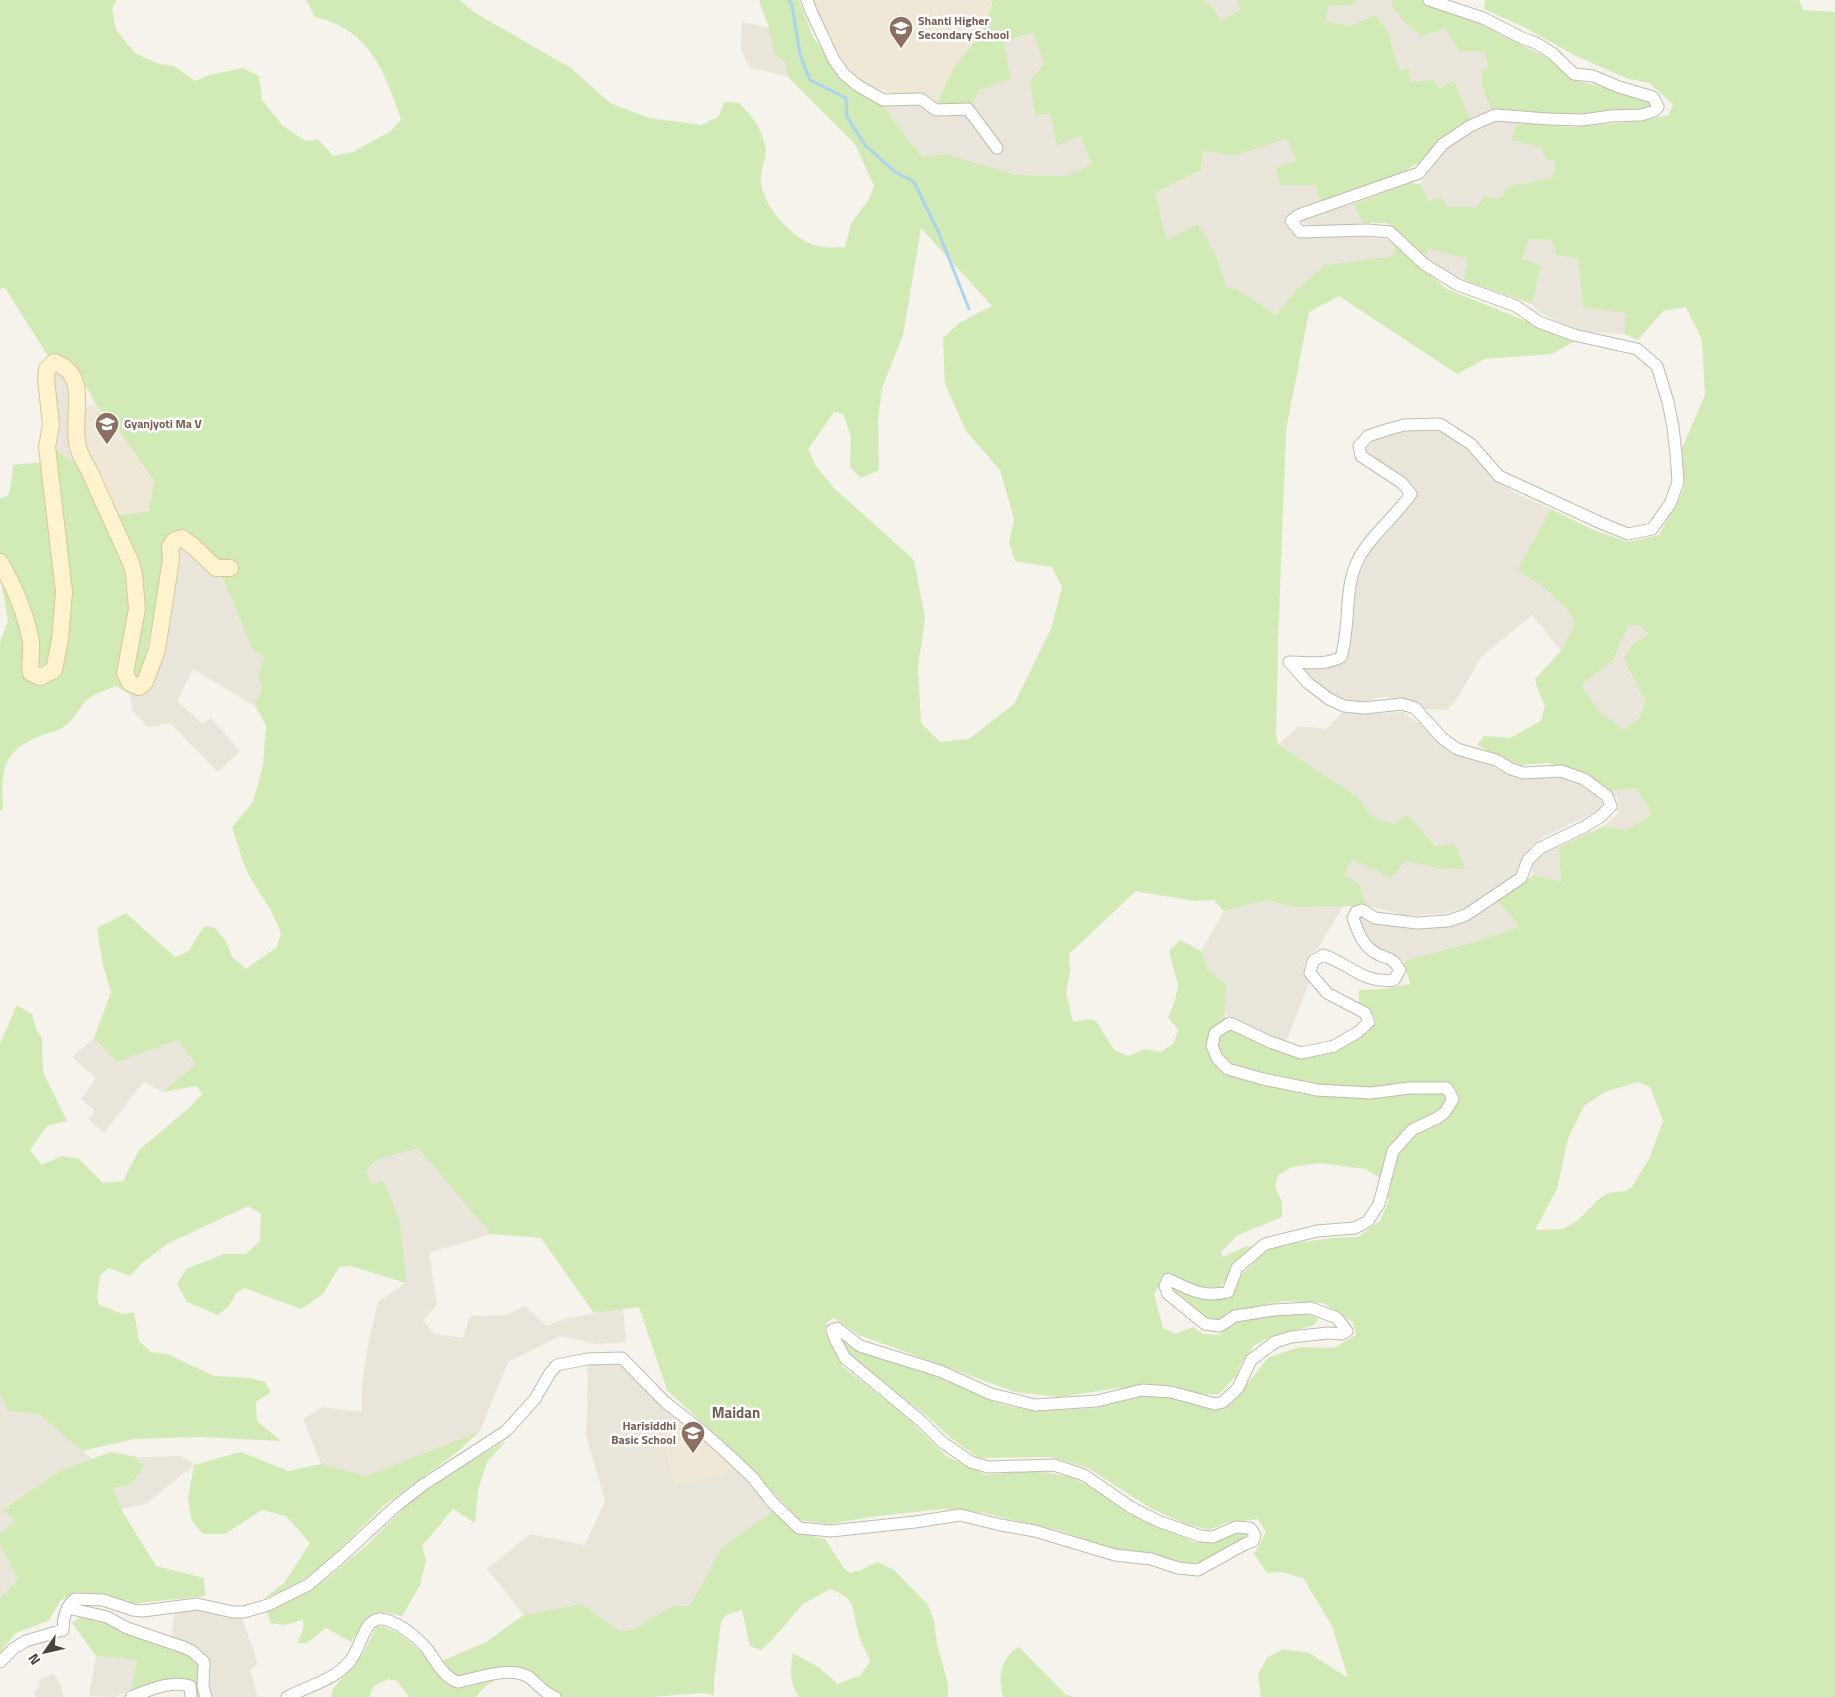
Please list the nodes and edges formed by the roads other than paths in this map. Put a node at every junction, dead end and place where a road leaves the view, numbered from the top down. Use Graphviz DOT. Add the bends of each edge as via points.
graph roads {
  1 [pos="807,0"];
  2 [pos="1429,0"];
  3 [pos="997,148"];
  4 [pos="0,562"];
  5 [pos="230,568"];
  6 [pos="68,1608"];
  7 [pos="0,1662"];
  8 [pos="131,1697"];
  9 [pos="191,1697"];
  10 [pos="206,1697"];
  11 [pos="287,1697"];
  12 [pos="555,1697"];
  1 -- 3 [label="street" via="834,60 857,85 883,100 921,99 936,110 968,109"];
  2 -- 6 [label="street" via="1483,18 1536,43 1574,74 1593,76 1653,97 1658,107 1641,116 1583,120 1495,115 1470,126 1443,144 1419,173 1300,215 1292,221 1300,232 1390,232 1424,264 1458,284 1516,306 1539,322 1574,335 1637,350 1657,366 1673,427 1678,482 1670,504 1652,529 1628,534 1500,476 1471,444 1440,424 1404,425 1368,436 1359,446 1361,456 1402,483 1412,494 1370,542 1358,561 1348,593 1346,641 1341,657 1315,664 1289,662 1308,683 1344,706 1364,708 1402,704 1415,708 1442,738 1457,749 1496,760 1524,773 1561,771 1584,780 1607,796 1611,806 1584,827 1540,848 1528,860 1522,878 1466,915 1448,921 1417,924 1375,918 1362,910 1356,912 1353,918 1364,943 1376,954 1389,957 1400,970 1394,980 1382,982 1370,980 1323,955 1313,961 1310,973 1327,992 1365,1013 1369,1022 1334,1046 1301,1053 1230,1023 1215,1033 1212,1046 1217,1058 1228,1069 1263,1079 1316,1090 1371,1093 1447,1088 1454,1099 1438,1118 1412,1130 1393,1150 1379,1204 1368,1221 1356,1228 1317,1232 1265,1244 1237,1268 1228,1292 1197,1294 1168,1279 1165,1286 1168,1294 1205,1324 1220,1326 1235,1316 1311,1308 1337,1318 1347,1331 1291,1337 1275,1342 1250,1360 1238,1388 1223,1402 1215,1404 1171,1392 1142,1390 1097,1401 1035,1405 991,1394 940,1371 860,1346 837,1328 832,1330 844,1358 942,1442 971,1462 988,1467 1054,1465 1084,1475 1132,1508 1166,1524 1200,1536 1213,1537 1236,1527 1250,1528 1255,1534 1253,1541 1198,1570 1115,1555 1035,1531 960,1515 831,1531 800,1528 729,1455 665,1402 622,1358 587,1359 557,1365 535,1399 506,1431 423,1485 308,1585 268,1606 244,1612 197,1604 143,1611 103,1600 80,1598 71,1601"];
  4 -- 5 [label="street" via="18,594 31,644 31,673 40,677 54,670 64,592 47,447 51,425 46,379 47,369 54,362 72,374 78,394 75,424 78,448 132,563 137,609 125,673 130,683 139,687 145,682 157,650 170,547 175,540 182,538 216,568"];
  6 -- 7 [label="street" via="63,1630 26,1641"];
  6 -- 10 [label="street" via="107,1617 127,1628 192,1651 204,1662"];
  8 -- 9 [label="street" via="180,1683 190,1686"];
  11 -- 12 [label="street" via="329,1678 349,1663 358,1652 370,1622 382,1618 396,1623 425,1647 451,1680 458,1682 517,1672"];
}
